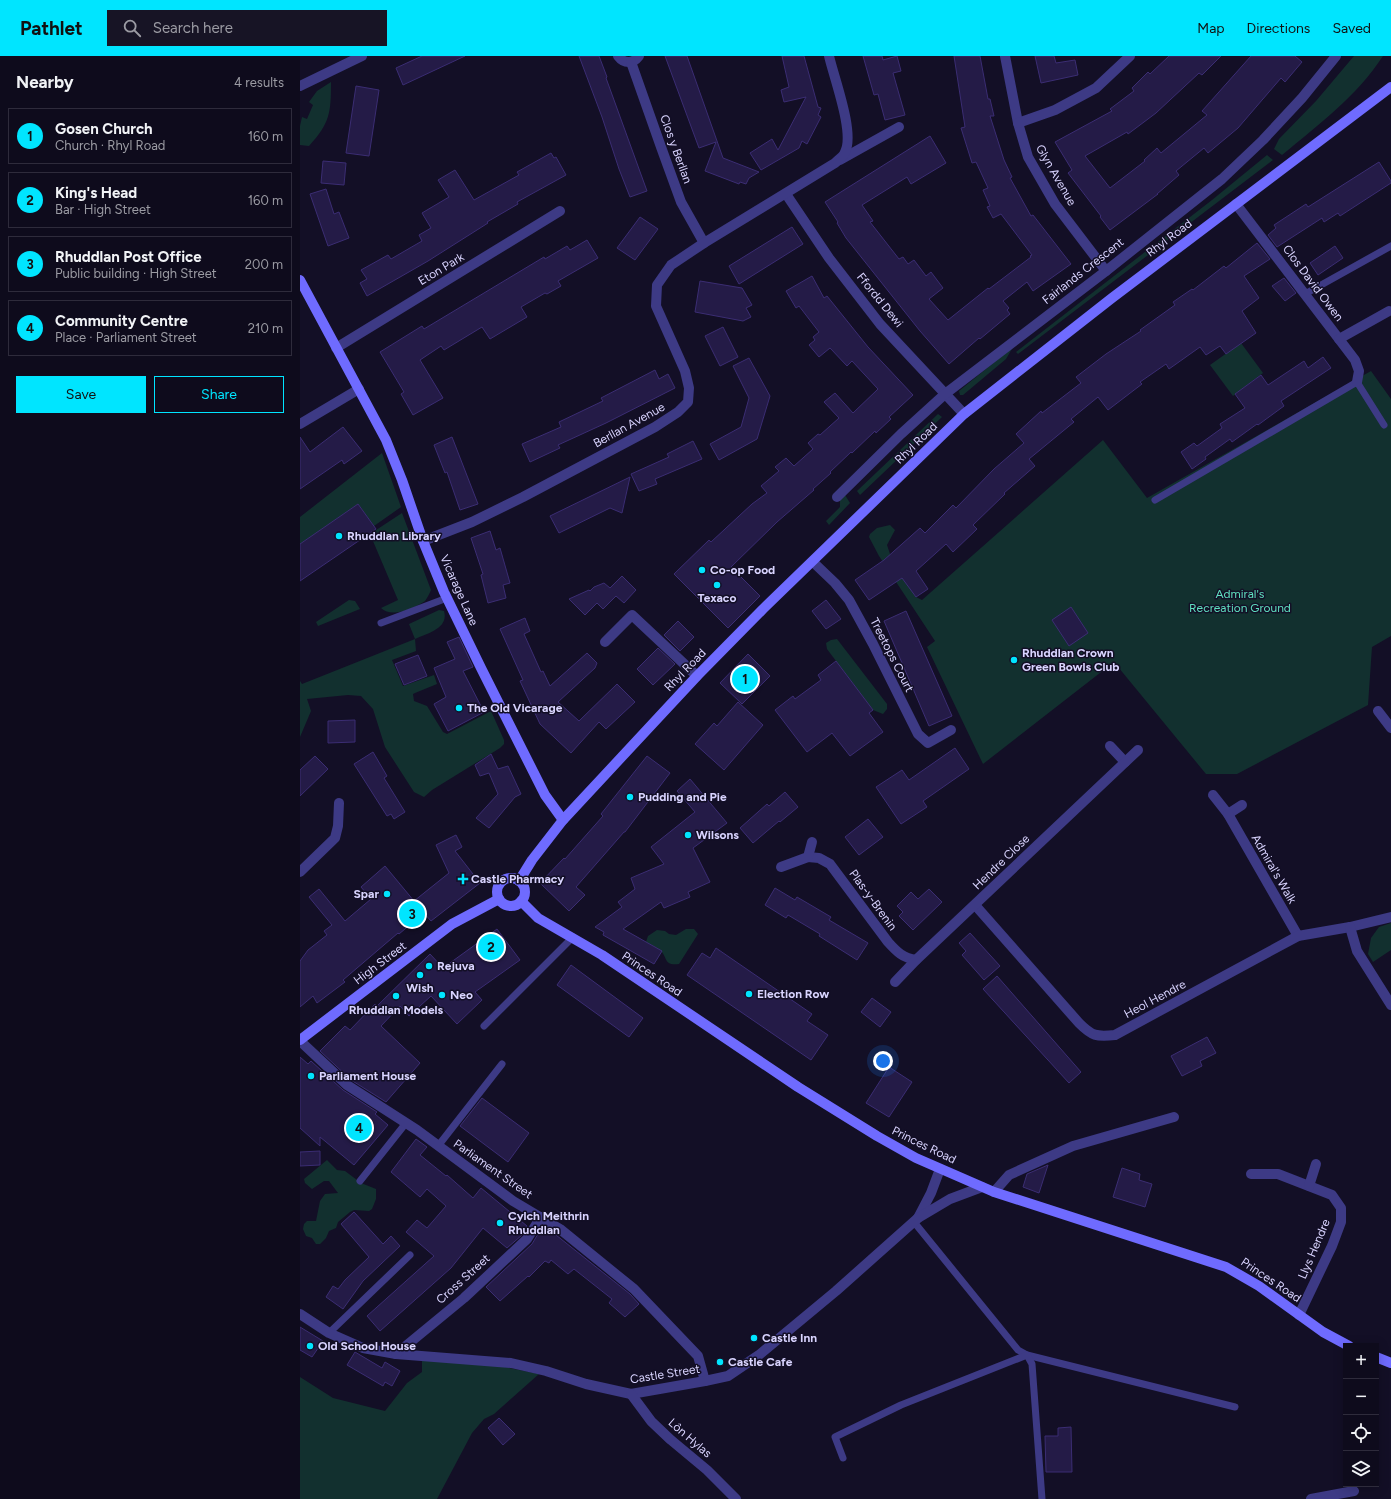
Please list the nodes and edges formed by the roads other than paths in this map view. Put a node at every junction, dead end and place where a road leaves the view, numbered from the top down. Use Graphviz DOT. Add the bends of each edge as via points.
graph roads {
  1 [pos="362,56"];
  2 [pos="618,56"];
  3 [pos="829,56"];
  4 [pos="1005,56"];
  5 [pos="1130,56"];
  6 [pos="1336,56"];
  7 [pos="635,59"];
  8 [pos="300,86"];
  9 [pos="1391,87"];
  10 [pos="1018,123"];
  11 [pos="899,127"];
  12 [pos="835,164"];
  13 [pos="786,194"];
  14 [pos="1236,204"];
  15 [pos="560,211"];
  16 [pos="704,242"];
  17 [pos="1391,246"];
  18 [pos="1106,271"];
  19 [pos="300,280"];
  20 [pos="1305,294"];
  21 [pos="1389,311"];
  22 [pos="1339,339"];
  23 [pos="336,348"];
  24 [pos="1357,382"];
  25 [pos="359,390"];
  26 [pos="945,394"];
  27 [pos="964,414"];
  28 [pos="300,424"];
  29 [pos="1384,425"];
  30 [pos="837,497"];
  31 [pos="1155,500"];
  32 [pos="423,541"];
  33 [pos="812,562"];
  34 [pos="447,598"];
  35 [pos="381,622"];
  36 [pos="605,642"];
  37 [pos="697,676"];
  38 [pos="1378,711"];
  39 [pos="1391,728"];
  40 [pos="952,730"];
  41 [pos="1110,746"];
  42 [pos="1138,750"];
  43 [pos="1125,762"];
  44 [pos="1213,795"];
  45 [pos="339,803"];
  46 [pos="1242,805"];
  47 [pos="1228,814"];
  48 [pos="563,820"];
  49 [pos="812,842"];
  50 [pos="808,857"];
  51 [pos="781,867"];
  52 [pos="300,872"];
  53 [pos="519,881"];
  54 [pos="499,899"];
  55 [pos="521,901"];
  56 [pos="975,905"];
  57 [pos="1391,917"];
  58 [pos="1350,927"];
  59 [pos="1298,936"];
  60 [pos="573,937"];
  61 [pos="916,960"];
  62 [pos="895,982"];
  63 [pos="1391,1005"];
  64 [pos="484,1026"];
  65 [pos="300,1041"];
  66 [pos="502,1064"];
  67 [pos="1174,1116"];
  68 [pos="406,1123"];
  69 [pos="438,1146"];
  70 [pos="1316,1164"];
  71 [pos="940,1169"];
  72 [pos="1251,1174"];
  73 [pos="360,1181"];
  74 [pos="1309,1186"];
  75 [pos="982,1187"];
  76 [pos="994,1192"];
  77 [pos="541,1217"];
  78 [pos="916,1220"];
  79 [pos="410,1255"];
  80 [pos="300,1314"];
  81 [pos="1299,1315"];
  82 [pos="329,1333"];
  83 [pos="1343,1343"];
  84 [pos="396,1354"];
  85 [pos="1027,1355"];
  86 [pos="1379,1359"];
  87 [pos="1391,1363"];
  88 [pos="705,1381"];
  89 [pos="631,1394"];
  90 [pos="1235,1407"];
  91 [pos="842,1458"];
  92 [pos="1355,1492"];
  93 [pos="736,1499"];
  94 [pos="1042,1499"];
  95 [pos="1311,1499"];
  1 -- 8 [label="street"];
  2 -- 7 [label="street, Clos y Berllan" via="624,61"];
  3 -- 12 [label="street" via="846,120 848,139 845,153"];
  4 -- 10 [label="street, Glyn Avenue"];
  5 -- 10 [label="street" via="1096,88 1055,110"];
  6 -- 18 [label="street, Fairlands Crescent" via="1302,98 1248,155 1222,179"];
  7 -- 16 [label="street, Clos y Berllan" via="660,147 682,202"];
  9 -- 14 [label="street, Rhyl Road"];
  10 -- 18 [label="street, Glyn Avenue" via="1028,157 1051,197"];
  11 -- 12 [label="street"];
  12 -- 13 [label="street, Berllan Avenue"];
  13 -- 16 [label="street, Berllan Avenue"];
  13 -- 26 [label="street, Ffordd Dewi" via="829,258 880,324"];
  14 -- 20 [label="street, Clos David Owen"];
  14 -- 27 [label="street, Rhyl Road"];
  15 -- 23 [label="street, Eton Park"];
  16 -- 32 [label="street, Berllan Avenue" via="671,265 657,285 656,306 685,371 689,388 688,402 655,427 523,497 472,522"];
  17 -- 20 [label="lane"];
  18 -- 26 [label="street, Fairlands Crescent"];
  19 -- 23 [label="street, Vicarage Lane"];
  20 -- 22 [label="street, Clos David Owen"];
  21 -- 22 [label="street"];
  22 -- 24 [label="street, Clos David Owen" via="1355,360 1359,371"];
  23 -- 25 [label="street, Vicarage Lane"];
  24 -- 29 [label="lane"];
  24 -- 31 [label="lane"];
  25 -- 28 [label="street"];
  25 -- 32 [label="street, Vicarage Lane" via="386,440"];
  26 -- 27 [label="street, Ffordd Dewi"];
  26 -- 30 [label="street, Fairlands Crescent"];
  27 -- 33 [label="street, Rhyl Road"];
  32 -- 34 [label="street, Vicarage Lane"];
  33 -- 37 [label="street, Rhyl Road"];
  33 -- 40 [label="street, Treetops Court" via="849,600 918,734 928,743"];
  34 -- 35 [label="lane"];
  34 -- 48 [label="street, Vicarage Lane" via="545,795"];
  36 -- 37 [label="street" via="632,615"];
  37 -- 48 [label="street, Rhyl Road"];
  38 -- 39 [label="street"];
  41 -- 43 [label="street"];
  42 -- 43 [label="street, Hendre Close"];
  43 -- 56 [label="street, Hendre Close"];
  44 -- 47 [label="street, Admiral's Walk"];
  45 -- 52 [label="street" via="335,838"];
  46 -- 47 [label="street"];
  47 -- 59 [label="street, Admiral's Walk"];
  48 -- 53 [label="street, Rhyl Road"];
  49 -- 50 [label="street"];
  50 -- 51 [label="street"];
  50 -- 61 [label="street, Plas-y-Brenin" via="819,858 830,864 898,954"];
  53 -- 54 [label="street" via="510,878 501,882 497,890"];
  53 -- 55 [label="street" via="525,893"];
  54 -- 55 [label="street" via="511,906"];
  54 -- 65 [label="street, High Street" via="452,924"];
  55 -- 60 [label="street, Princes Road" via="538,918"];
  56 -- 59 [label="street, Heol Hendre" via="1079,1023 1089,1033 1101,1036 1115,1035"];
  56 -- 61 [label="street, Hendre Close"];
  57 -- 58 [label="street, Heol Hendre"];
  58 -- 59 [label="street, Heol Hendre"];
  58 -- 63 [label="street" via="1358,951"];
  60 -- 64 [label="lane"];
  60 -- 71 [label="street, Princes Road" via="798,1087 877,1136"];
  61 -- 62 [label="street, Hendre Close"];
  65 -- 68 [label="street, Parliament Street" via="347,1085"];
  66 -- 69 [label="lane"];
  67 -- 76 [label="street" via="1072,1146 1009,1175"];
  68 -- 69 [label="street, Parliament Street"];
  68 -- 73 [label="lane"];
  69 -- 77 [label="street, Parliament Street" via="513,1201"];
  70 -- 74 [label="street"];
  71 -- 75 [label="street, Princes Road"];
  71 -- 78 [label="street, Castle Street" via="931,1193"];
  72 -- 74 [label="street, Llys Hendre" via="1278,1174"];
  74 -- 81 [label="street, Llys Hendre" via="1332,1195 1341,1208 1341,1222"];
  75 -- 76 [label="street, Princes Road"];
  75 -- 78 [label="street, Castle Street" via="950,1199"];
  76 -- 81 [label="street, Princes Road" via="1226,1267 1259,1286"];
  77 -- 84 [label="street, Cross Street" via="527,1239 464,1298"];
  77 -- 88 [label="street, Parliament Street" via="560,1229 634,1289 698,1356"];
  78 -- 85 [label="lane" via="1018,1350"];
  78 -- 88 [label="street, Castle Street" via="759,1355 728,1376"];
  79 -- 82 [label="lane"];
  80 -- 82 [label="street, Castle Street"];
  81 -- 83 [label="street, Princes Road"];
  82 -- 84 [label="street, Castle Street" via="363,1348"];
  84 -- 89 [label="street, Castle Street" via="511,1363"];
  85 -- 90 [label="lane"];
  85 -- 91 [label="lane" via="901,1405 835,1437"];
  85 -- 94 [label="lane" via="1032,1364"];
  86 -- 87 [label="street"];
  88 -- 89 [label="street, Castle Street"];
  89 -- 93 [label="street, Lôn Hylas" via="651,1421"];
  92 -- 95 [label="street"];
}
